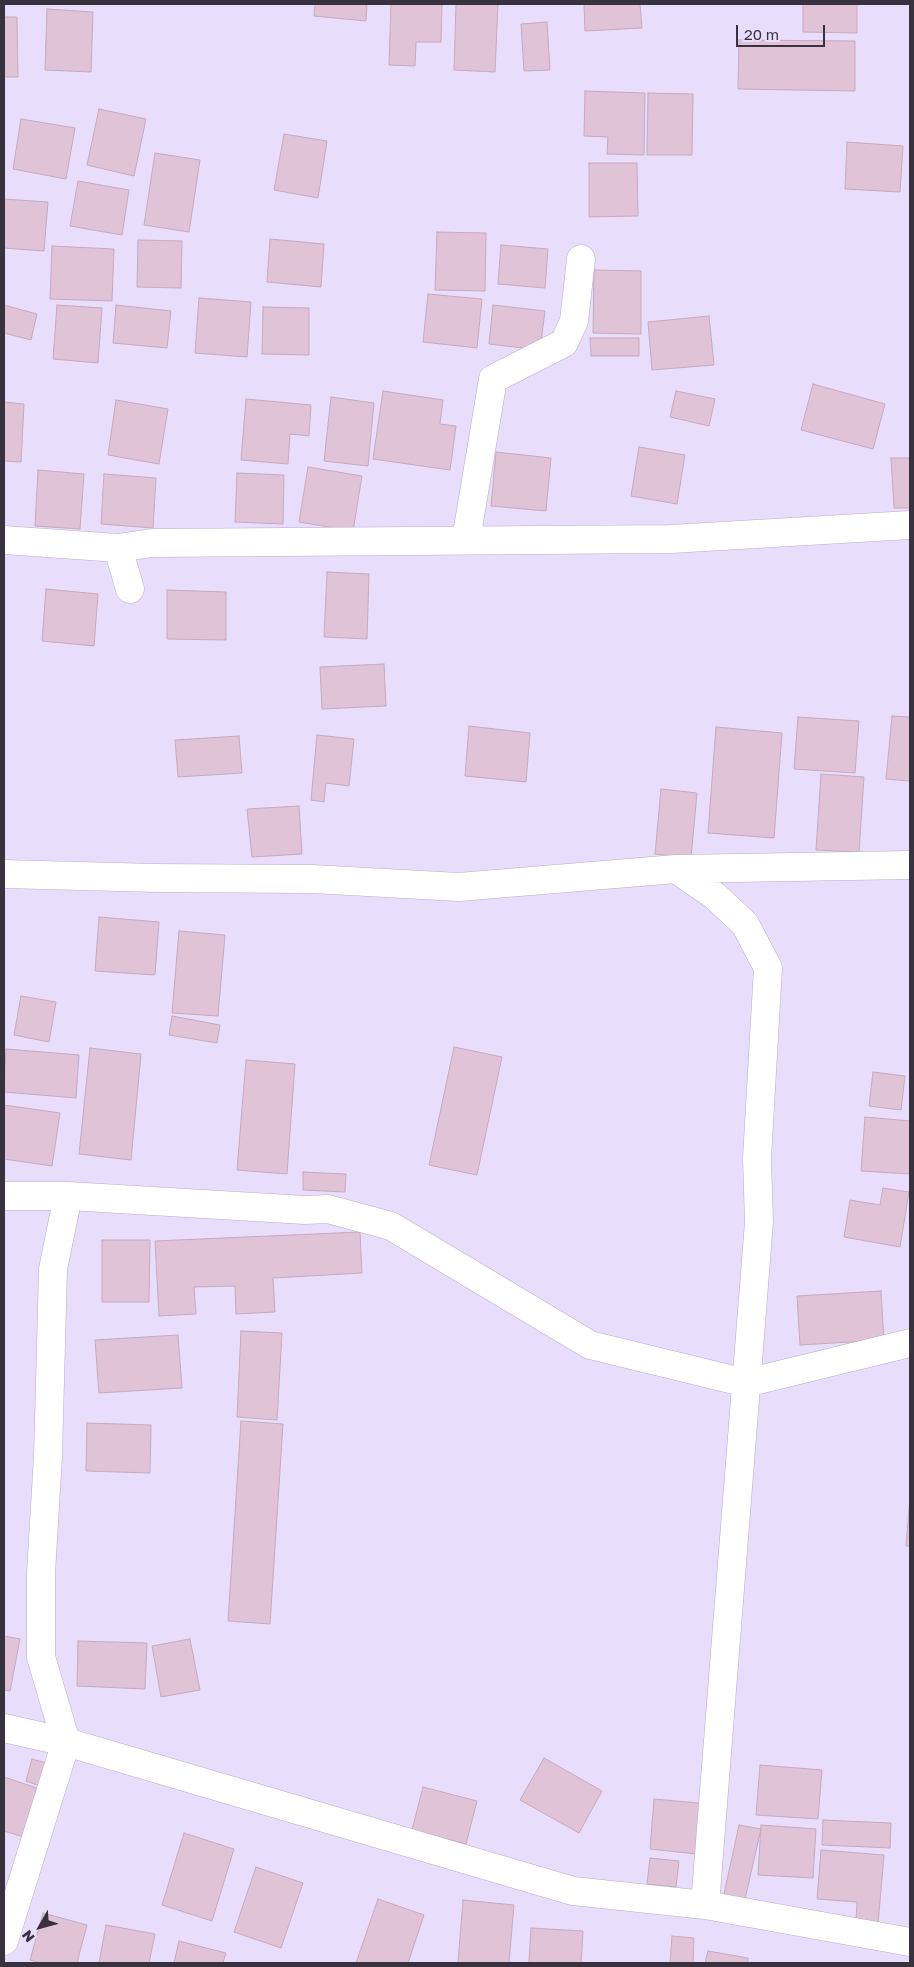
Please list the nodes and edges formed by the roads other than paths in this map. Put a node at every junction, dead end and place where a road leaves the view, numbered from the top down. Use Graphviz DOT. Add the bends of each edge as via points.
graph roads {
  1 [pos="581,259"];
  2 [pos="910,525"];
  3 [pos="4,540"];
  4 [pos="466,540"];
  5 [pos="118,548"];
  6 [pos="130,589"];
  7 [pos="910,865"];
  8 [pos="676,869"];
  9 [pos="4,874"];
  10 [pos="4,1196"];
  11 [pos="68,1196"];
  12 [pos="910,1342"];
  13 [pos="746,1383"];
  14 [pos="4,1728"];
  15 [pos="66,1742"];
  16 [pos="705,1905"];
  17 [pos="4,1941"];
  18 [pos="910,1942"];
  1 -- 4 [label="street" via="574,321 564,343 492,379"];
  2 -- 4 [label="street" via="671,539"];
  3 -- 5 [label="street"];
  4 -- 5 [label="street" via="152,543"];
  5 -- 6 [label="street"];
  7 -- 8 [label="street"];
  8 -- 9 [label="street" via="459,887 312,879"];
  8 -- 13 [label="street" via="715,896 746,924 768,968 757,1158 759,1222"];
  10 -- 11 [label="street"];
  11 -- 13 [label="street" via="328,1209 390,1226 590,1345"];
  11 -- 15 [label="street" via="53,1269 41,1572 41,1657"];
  12 -- 13 [label="street"];
  13 -- 16 [label="street"];
  14 -- 15 [label="street"];
  15 -- 16 [label="street" via="573,1891"];
  15 -- 17 [label="street"];
  16 -- 18 [label="street"];
}
